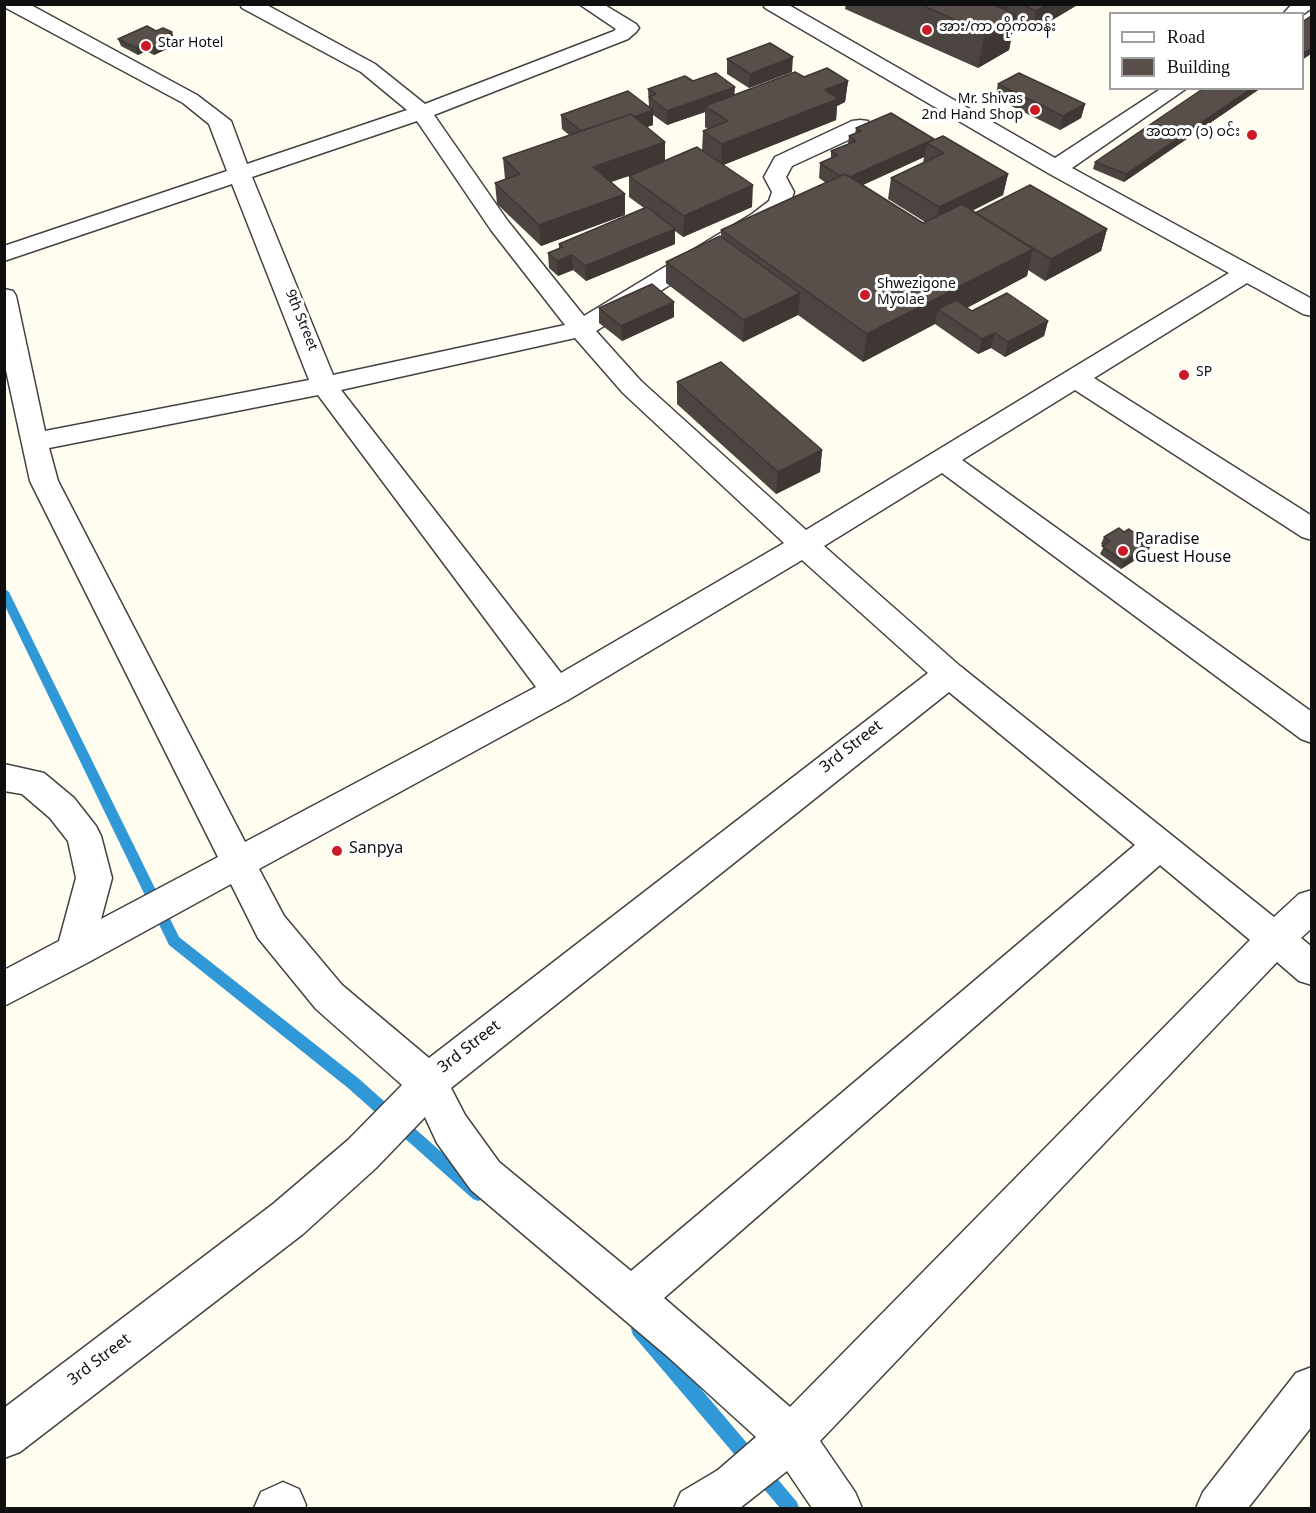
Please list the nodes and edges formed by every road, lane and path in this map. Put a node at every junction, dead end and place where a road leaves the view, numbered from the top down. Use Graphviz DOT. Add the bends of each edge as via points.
graph roads {
  1 [pos="13,4"];
  2 [pos="249,4"];
  3 [pos="588,4"];
  4 [pos="772,4"];
  5 [pos="1174,90"];
  6 [pos="422,112"];
  7 [pos="860,126"];
  8 [pos="1056,168"];
  9 [pos="239,173"];
  10 [pos="4,254"];
  11 [pos="1246,273"];
  12 [pos="4,296"];
  13 [pos="1311,309"];
  14 [pos="580,329"];
  15 [pos="1076,379"];
  16 [pos="324,385"];
  17 [pos="34,442"];
  18 [pos="943,460"];
  19 [pos="1311,530"];
  20 [pos="804,545"];
  21 [pos="949,674"];
  22 [pos="557,691"];
  23 [pos="1311,730"];
  24 [pos="4,777"];
  25 [pos="1159,844"];
  26 [pos="239,863"];
  27 [pos="1311,905"];
  28 [pos="1275,939"];
  29 [pos="74,952"];
  30 [pos="1311,969"];
  31 [pos="4,989"];
  32 [pos="403,1110"];
  33 [pos="631,1299"];
  34 [pos="1311,1389"];
  35 [pos="4,1436"];
  36 [pos="785,1442"];
  37 [pos="715,1497"];
  38 [pos="839,1509"];
  39 [pos="1219,1509"];
  1 -- 9 [label="street, 9th Street" via="190,99 218,119"];
  2 -- 6 [label="street" via="368,68"];
  3 -- 6 [label="street" via="629,28 621,35"];
  4 -- 8 [label="street" via="802,12"];
  5 -- 8 [label="street"];
  6 -- 9 [label="street"];
  6 -- 14 [label="street" via="499,225"];
  7 -- 14 [label="street" via="783,162 775,177 783,192 780,204 760,219"];
  8 -- 11 [label="street"];
  9 -- 10 [label="street"];
  9 -- 16 [label="street, 9th Street"];
  11 -- 13 [label="street"];
  11 -- 15 [label="street"];
  12 -- 17 [label="street"];
  14 -- 16 [label="street"];
  14 -- 20 [label="street" via="632,387"];
  15 -- 18 [label="street"];
  15 -- 19 [label="street"];
  16 -- 17 [label="street"];
  16 -- 22 [label="street, 9th Street"];
  17 -- 26 [label="street" via="44,481"];
  18 -- 20 [label="street"];
  18 -- 23 [label="street"];
  20 -- 21 [label="street"];
  20 -- 22 [label="street"];
  21 -- 25 [label="street"];
  21 -- 32 [label="street, 3rd Street"];
  22 -- 26 [label="street"];
  24 -- 29 [label="street" via="32,783 62,808 84,836 94,878"];
  25 -- 28 [label="street"];
  25 -- 33 [label="street"];
  26 -- 29 [label="street"];
  26 -- 32 [label="street" via="271,927 329,997"];
  27 -- 28 [label="street"];
  28 -- 30 [label="street"];
  28 -- 36 [label="street"];
  29 -- 31 [label="street"];
  32 -- 33 [label="street" via="451,1129 485,1176"];
  32 -- 35 [label="street, 3rd Street" via="288,1219"];
  33 -- 36 [label="street"];
  34 -- 39 [label="street"];
  36 -- 37 [label="street"];
  36 -- 38 [label="street"];
}
